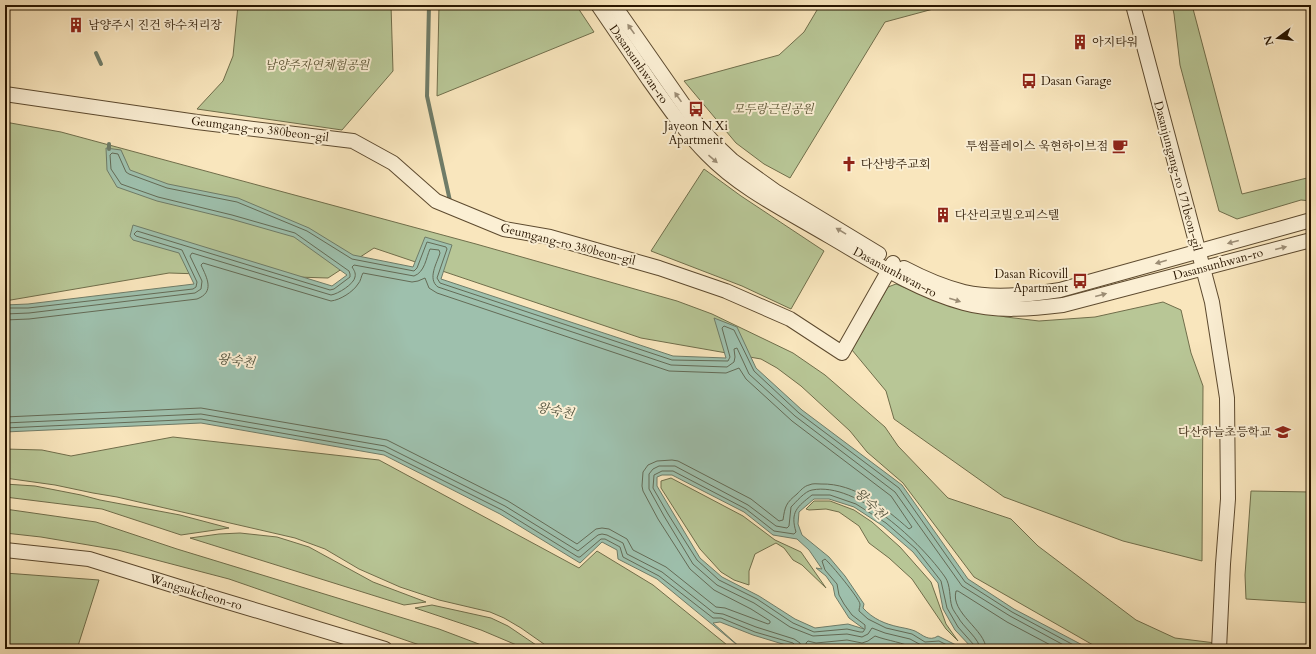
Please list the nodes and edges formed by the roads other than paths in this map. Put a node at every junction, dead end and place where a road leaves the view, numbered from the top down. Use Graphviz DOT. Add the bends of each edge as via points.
graph roads {
  1 [pos="598,5"];
  2 [pos="614,5"];
  3 [pos="1133,5"];
  4 [pos="5,94"];
  5 [pos="1311,220"];
  6 [pos="1311,240"];
  7 [pos="1198,251"];
  8 [pos="891,266"];
  9 [pos="1203,268"];
  10 [pos="5,550"];
  11 [pos="385,649"];
  12 [pos="1219,649"];
  1 -- 8 [label="street, Dasansunhwan-ro, one-way" via="678,120 707,154 764,198"];
  8 -- 2 [label="street, Dasansunhwan-ro, one-way" via="733,161 697,124"];
  3 -- 7 [label="street, Dasanjungang-ro 171beon-gil"];
  4 -- 8 [label="street, Geumgang-ro 380beon-gil" via="197,122 353,141 393,163 436,201 504,229 550,237 659,268 726,291 790,319 842,353"];
  5 -- 7 [label="street, Dasansunhwan-ro, one-way"];
  9 -- 6 [label="street, Dasansunhwan-ro, one-way"];
  7 -- 8 [label="street, Dasansunhwan-ro, one-way" via="1060,290 1018,295 966,292"];
  7 -- 9 [label="street, Dasanjungang-ro 171beon-gil"];
  8 -- 9 [label="street, Dasansunhwan-ro, one-way" via="938,295 965,304 1018,309 1063,305"];
  9 -- 12 [label="street, Dasanjungang-ro 171beon-gil" via="1212,302 1227,398 1228,499"];
  10 -- 11 [label="street, Wangsukcheon-ro" via="89,559"];
}
